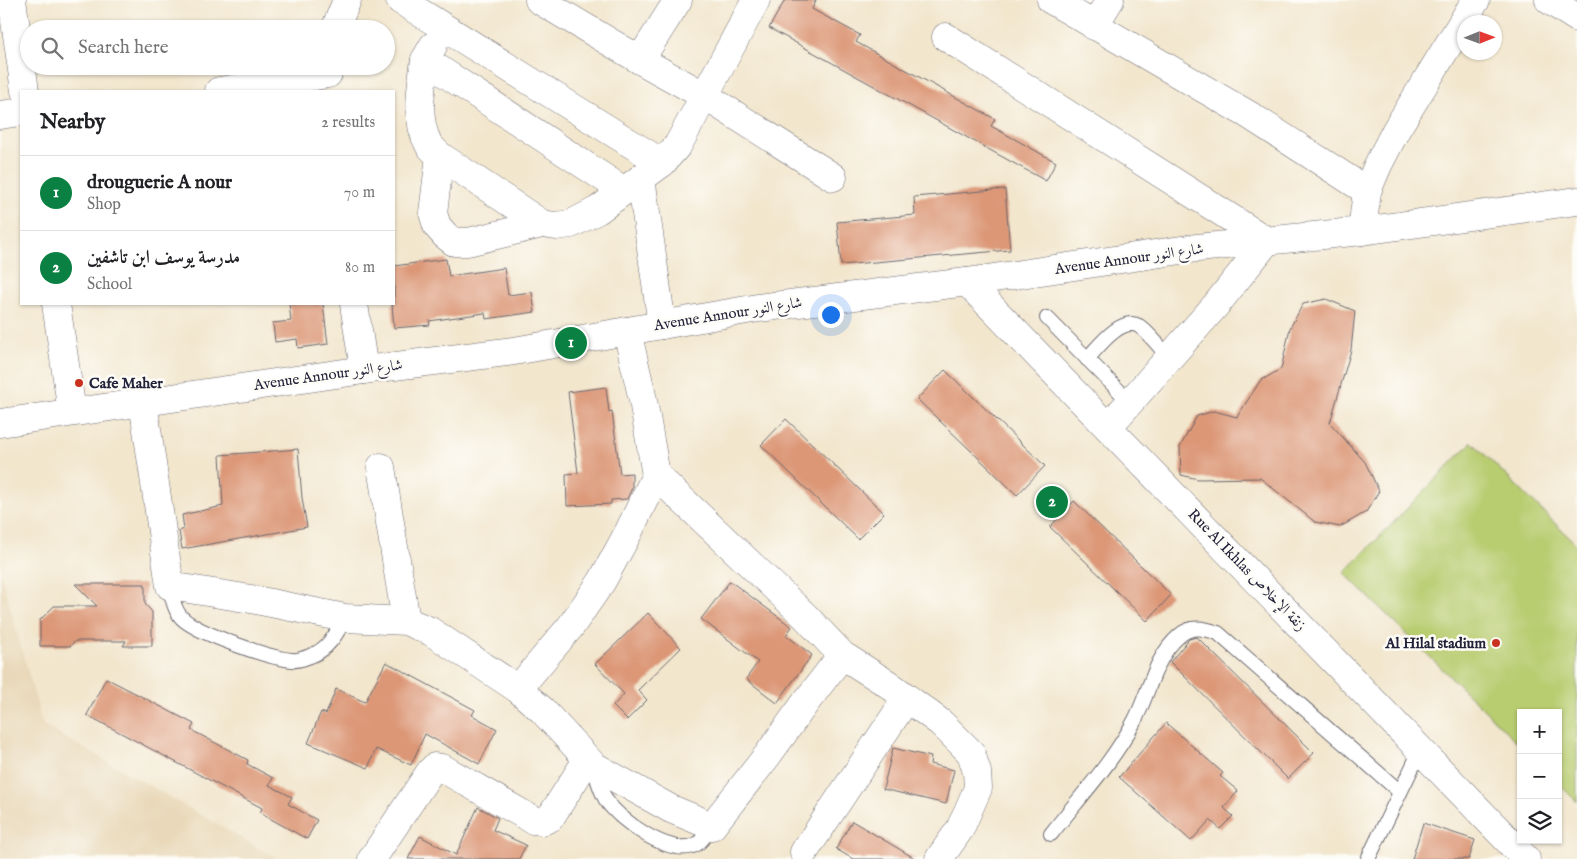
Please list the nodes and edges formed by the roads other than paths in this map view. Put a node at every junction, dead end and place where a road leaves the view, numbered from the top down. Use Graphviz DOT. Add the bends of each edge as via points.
graph roads {
  1 [pos="12,0"];
  2 [pos="400,0"];
  3 [pos="539,0"];
  4 [pos="678,0"];
  5 [pos="756,0"];
  6 [pos="1051,0"];
  7 [pos="1110,0"];
  8 [pos="1476,0"];
  9 [pos="1549,0"];
  10 [pos="344,1"];
  11 [pos="1577,18"];
  12 [pos="338,20"];
  13 [pos="443,26"];
  14 [pos="1094,26"];
  15 [pos="946,37"];
  16 [pos="20,56"];
  17 [pos="425,60"];
  18 [pos="640,60"];
  19 [pos="23,75"];
  20 [pos="329,77"];
  21 [pos="25,90"];
  22 [pos="227,90"];
  23 [pos="705,96"];
  24 [pos="20,112"];
  25 [pos="0,115"];
  26 [pos="440,156"];
  27 [pos="642,177"];
  28 [pos="833,177"];
  29 [pos="1367,191"];
  30 [pos="1577,201"];
  31 [pos="542,224"];
  32 [pos="1362,232"];
  33 [pos="1267,241"];
  34 [pos="967,282"];
  35 [pos="56,305"];
  36 [pos="354,305"];
  37 [pos="1047,318"];
  38 [pos="662,325"];
  39 [pos="627,331"];
  40 [pos="1169,357"];
  41 [pos="1087,359"];
  42 [pos="364,370"];
  43 [pos="143,402"];
  44 [pos="1130,402"];
  45 [pos="72,412"];
  46 [pos="0,423"];
  47 [pos="1108,427"];
  48 [pos="381,467"];
  49 [pos="656,475"];
  50 [pos="170,586"];
  51 [pos="345,618"];
  52 [pos="406,621"];
  53 [pos="842,655"];
  54 [pos="518,689"];
  55 [pos="907,698"];
  56 [pos="1421,750"];
  57 [pos="590,763"];
  58 [pos="1400,792"];
  59 [pos="1051,834"];
  60 [pos="804,852"];
  61 [pos="372,859"];
  62 [pos="939,859"];
  63 [pos="1368,859"];
  64 [pos="1526,859"];
  1 -- 16 [label="street"];
  2 -- 13 [label="street"];
  3 -- 18 [label="street"];
  4 -- 18 [label="street"];
  5 -- 23 [label="street"];
  6 -- 14 [label="street"];
  7 -- 14 [label="street"];
  8 -- 29 [label="street" via="1396,130"];
  9 -- 11 [label="street"];
  10 -- 12 [label="street"];
  13 -- 17 [label="street"];
  13 -- 27 [label="street"];
  14 -- 29 [label="street" via="1249,115"];
  15 -- 33 [label="street"];
  17 -- 26 [label="street" via="423,130 430,147"];
  17 -- 27 [label="street"];
  18 -- 23 [label="street"];
  19 -- 21 [label="street"];
  20 -- 22 [label="street"];
  23 -- 27 [label="street" via="678,145"];
  23 -- 28 [label="street"];
  24 -- 25 [label="street"];
  26 -- 31 [label="street"];
  26 -- 31 [label="street" via="433,213 437,226 454,242 468,242"];
  27 -- 31 [label="street" via="598,210 571,224"];
  27 -- 38 [label="street"];
  29 -- 32 [label="street"];
  30 -- 32 [label="street, Avenue Annour شارع النور"];
  32 -- 33 [label="street, Avenue Annour شارع النور"];
  33 -- 34 [label="street, Avenue Annour شارع النور"];
  33 -- 40 [label="street"];
  34 -- 38 [label="street, Avenue Annour شارع النور" via="758,308"];
  34 -- 47 [label="street, Rue Al Ikhlas زنقة الإخلاص"];
  35 -- 45 [label="street"];
  36 -- 42 [label="street"];
  37 -- 41 [label="lane"];
  38 -- 39 [label="street, Avenue Annour شارع النور"];
  39 -- 42 [label="street, Avenue Annour شارع النور" via="514,351"];
  39 -- 49 [label="street"];
  40 -- 41 [label="lane" via="1139,326 1129,324 1118,327"];
  40 -- 44 [label="street"];
  41 -- 44 [label="lane"];
  42 -- 43 [label="street, Avenue Annour شارع النور"];
  43 -- 45 [label="street, Avenue Annour شارع النور"];
  43 -- 50 [label="street"];
  44 -- 47 [label="street"];
  45 -- 46 [label="street, Avenue Annour شارع النور"];
  47 -- 56 [label="street, Rue Al Ikhlas زنقة الإخلاص"];
  48 -- 52 [label="street"];
  49 -- 53 [label="street"];
  49 -- 54 [label="street" via="602,581 571,626"];
  50 -- 51 [label="street"];
  50 -- 51 [label="lane" via="175,607 193,626 267,655 293,660 312,656 325,648"];
  51 -- 52 [label="street"];
  52 -- 54 [label="street" via="430,632"];
  53 -- 55 [label="street"];
  53 -- 57 [label="street" via="712,826 671,810"];
  54 -- 57 [label="street" via="542,710"];
  55 -- 60 [label="street"];
  55 -- 62 [label="street" via="941,723 970,753 977,772 978,788 960,829"];
  56 -- 58 [label="lane"];
  56 -- 64 [label="street, Rue Al Ikhlas زنقة الإخلاص"];
  57 -- 61 [label="street" via="550,818 543,821 532,820 435,767"];
  58 -- 59 [label="lane" via="1218,633 1196,628 1179,635 1164,654 1134,720 1110,760"];
  58 -- 63 [label="lane"];
}
